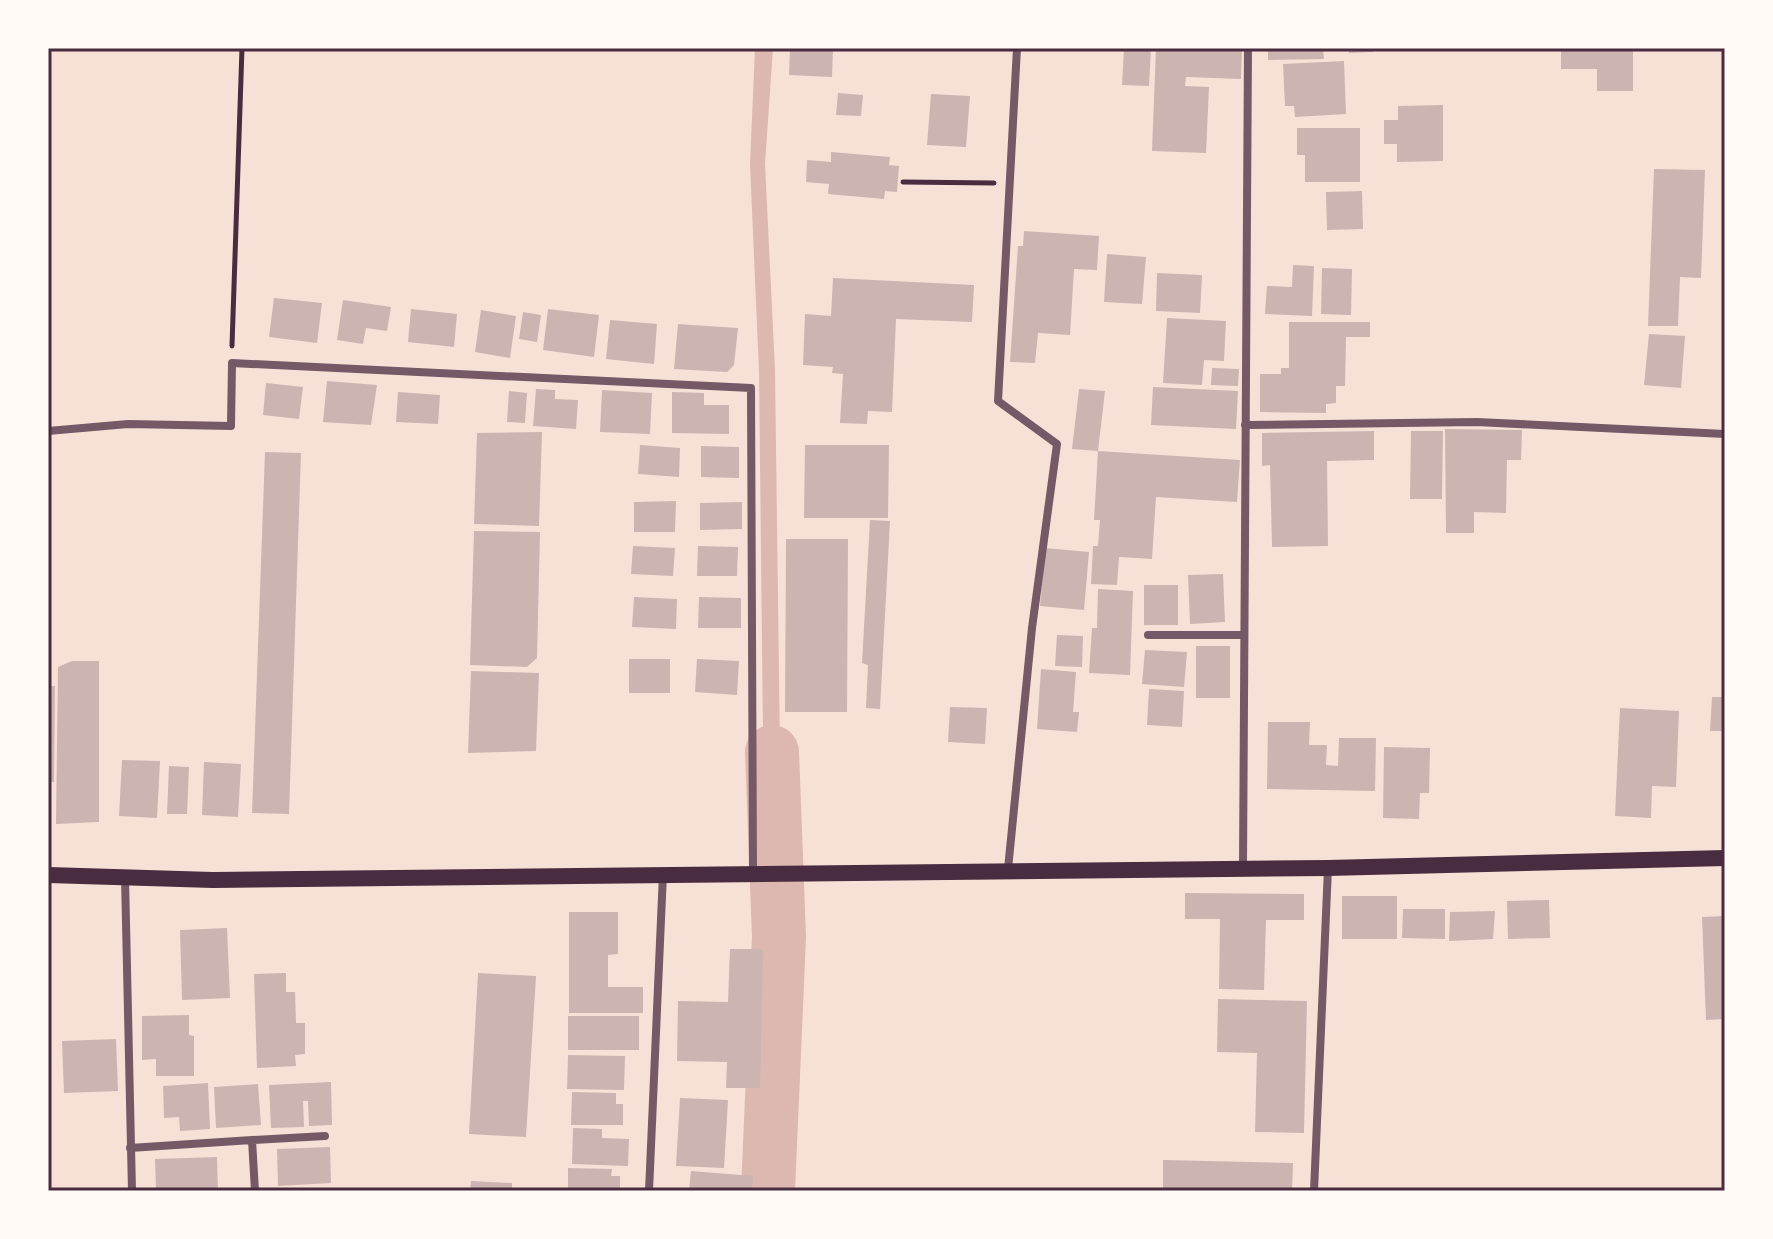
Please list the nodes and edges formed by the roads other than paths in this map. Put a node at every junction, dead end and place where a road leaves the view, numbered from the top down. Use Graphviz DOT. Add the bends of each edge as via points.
graph roads {
  1 [pos="1017,48"];
  2 [pos="1248,48"];
  3 [pos="1245,425"];
  4 [pos="48,431"];
  5 [pos="1725,434"];
  6 [pos="1148,635"];
  7 [pos="1244,635"];
  8 [pos="1725,858"];
  9 [pos="1243,866"];
  10 [pos="1328,868"];
  11 [pos="1008,869"];
  12 [pos="753,872"];
  13 [pos="663,874"];
  14 [pos="48,875"];
  15 [pos="125,878"];
  16 [pos="325,1136"];
  17 [pos="252,1140"];
  18 [pos="130,1148"];
  19 [pos="132,1191"];
  20 [pos="255,1191"];
  21 [pos="649,1191"];
  22 [pos="1314,1191"];
  1 -- 11 [label="street" via="998,401 1057,444"];
  2 -- 3 [label="street"];
  3 -- 5 [label="street" via="1491,422"];
  3 -- 7 [label="street"];
  4 -- 12 [label="street" via="128,424 231,426 232,363 751,388"];
  6 -- 7 [label="street"];
  7 -- 9 [label="street"];
  8 -- 10 [label="main road"];
  9 -- 10 [label="main road"];
  9 -- 11 [label="main road"];
  10 -- 22 [label="street"];
  11 -- 12 [label="main road"];
  12 -- 13 [label="main road"];
  13 -- 15 [label="main road"];
  13 -- 21 [label="street"];
  14 -- 15 [label="main road"];
  15 -- 18 [label="street"];
  16 -- 17 [label="street"];
  17 -- 18 [label="street"];
  17 -- 20 [label="street"];
  18 -- 19 [label="street"];
}
